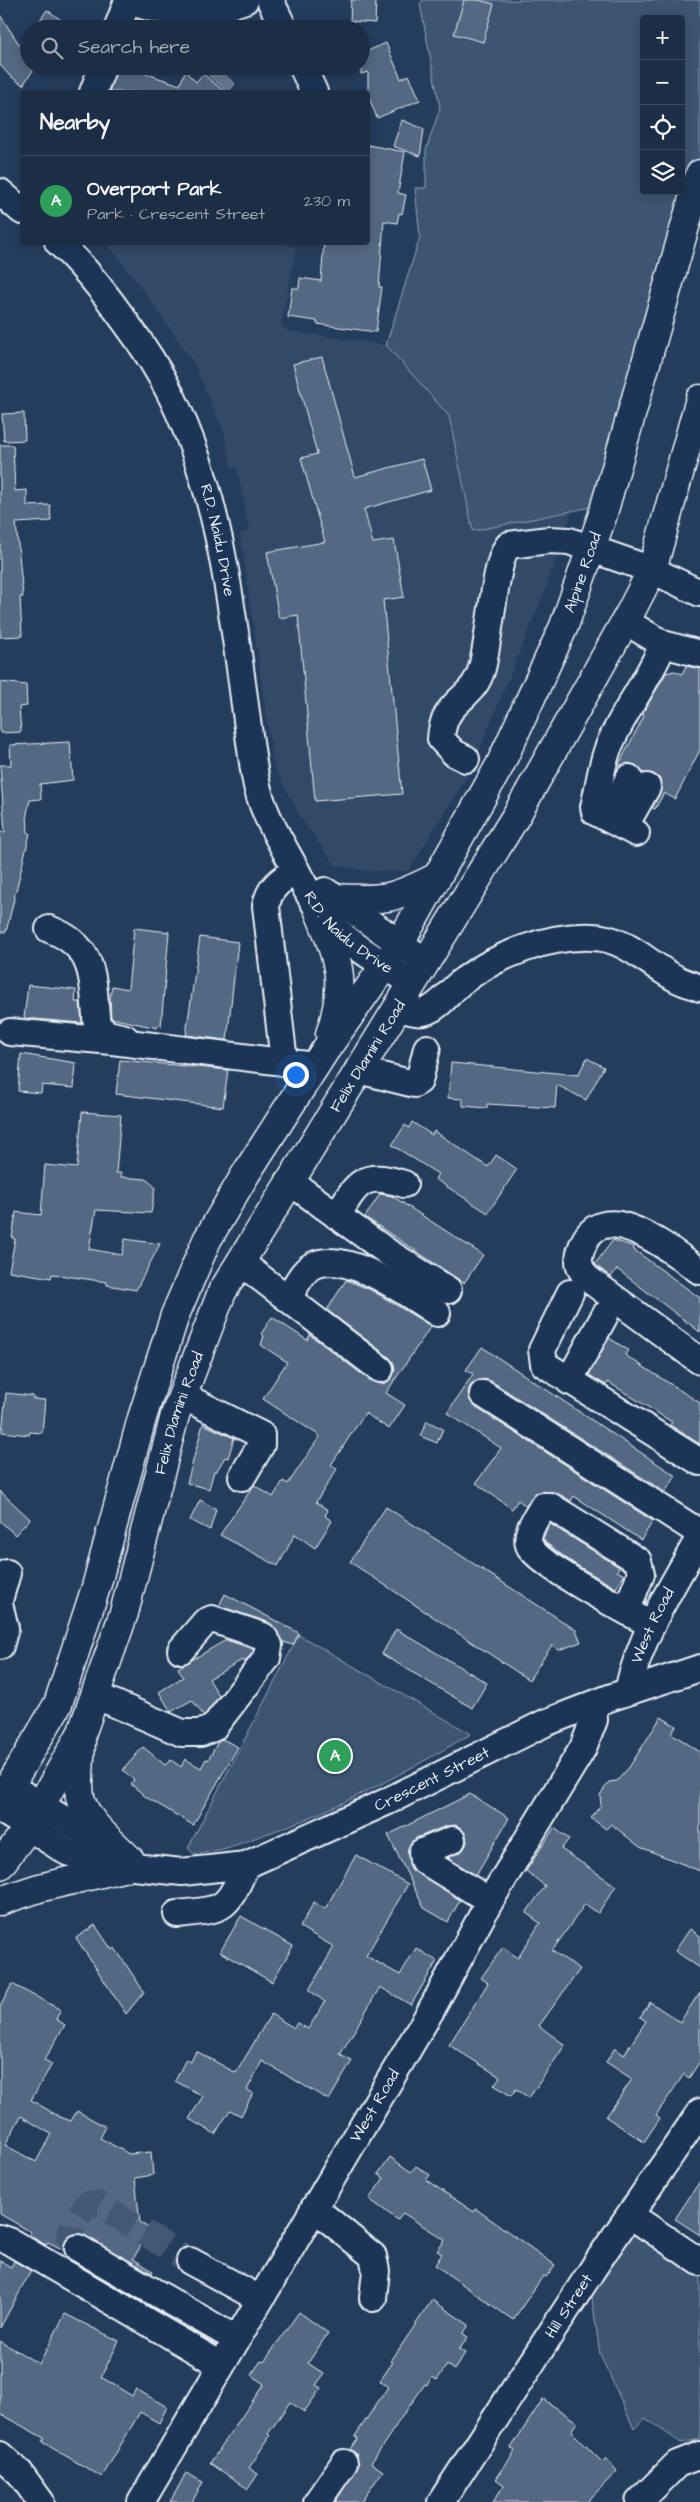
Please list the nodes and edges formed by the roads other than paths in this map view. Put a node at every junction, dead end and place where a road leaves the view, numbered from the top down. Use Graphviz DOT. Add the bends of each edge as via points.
graph roads {
  1 [pos="128,0"];
  2 [pos="245,0"];
  3 [pos="270,0"];
  4 [pos="120,20"];
  5 [pos="280,20"];
  6 [pos="100,75"];
  7 [pos="306,75"];
  8 [pos="95,90"];
  9 [pos="313,90"];
  10 [pos="700,174"];
  11 [pos="0,192"];
  12 [pos="20,208"];
  13 [pos="61,245"];
  14 [pos="700,399"];
  15 [pos="592,550"];
  16 [pos="652,570"];
  17 [pos="700,593"];
  18 [pos="625,621"];
  19 [pos="663,644"];
  20 [pos="700,654"];
  21 [pos="466,758"];
  22 [pos="638,782"];
  23 [pos="296,870"];
  24 [pos="437,877"];
  25 [pos="327,904"];
  26 [pos="49,929"];
  27 [pos="393,955"];
  28 [pos="424,962"];
  29 [pos="700,988"];
  30 [pos="398,1006"];
  31 [pos="10,1032"];
  32 [pos="427,1048"];
  33 [pos="283,1054"];
  34 [pos="319,1059"];
  35 [pos="358,1070"];
  36 [pos="289,1181"];
  37 [pos="404,1184"];
  38 [pos="337,1216"];
  39 [pos="240,1262"];
  40 [pos="700,1270"];
  41 [pos="448,1290"];
  42 [pos="570,1293"];
  43 [pos="288,1297"];
  44 [pos="437,1313"];
  45 [pos="605,1314"];
  46 [pos="700,1361"];
  47 [pos="380,1369"];
  48 [pos="569,1381"];
  49 [pos="483,1394"];
  50 [pos="183,1396"];
  51 [pos="700,1462"];
  52 [pos="242,1477"];
  53 [pos="700,1535"];
  54 [pos="0,1608"];
  55 [pos="626,1611"];
  56 [pos="652,1626"];
  57 [pos="0,1646"];
  58 [pos="182,1650"];
  59 [pos="700,1668"];
  60 [pos="628,1691"];
  61 [pos="95,1695"];
  62 [pos="593,1705"];
  63 [pos="82,1732"];
  64 [pos="3,1799"];
  65 [pos="42,1805"];
  66 [pos="28,1828"];
  67 [pos="452,1840"];
  68 [pos="128,1863"];
  69 [pos="0,1865"];
  70 [pos="246,1865"];
  71 [pos="0,1901"];
  72 [pos="490,1901"];
  73 [pos="178,1914"];
  74 [pos="700,2112"];
  75 [pos="314,2208"];
  76 [pos="630,2215"];
  77 [pos="0,2238"];
  78 [pos="78,2248"];
  79 [pos="190,2261"];
  80 [pos="700,2262"];
  81 [pos="373,2298"];
  82 [pos="260,2299"];
  83 [pos="236,2339"];
  84 [pos="221,2365"];
  85 [pos="0,2454"];
  86 [pos="700,2455"];
  87 [pos="344,2463"];
  88 [pos="646,2500"];
  89 [pos="41,2502"];
  90 [pos="141,2502"];
  91 [pos="317,2502"];
  92 [pos="441,2502"];
  1 -- 2 [label="street" via="146,7 180,12 210,10"];
  1 -- 4 [label="street"];
  3 -- 5 [label="street"];
  6 -- 8 [label="street"];
  7 -- 9 [label="street"];
  10 -- 15 [label="main road, Alpine Road"];
  11 -- 12 [label="street"];
  13 -- 23 [label="street, R.D. Naidu Drive" via="96,282 140,342 172,396 189,438 213,513 226,574 260,801 271,828"];
  14 -- 16 [label="main road"];
  15 -- 16 [label="street"];
  15 -- 21 [label="street" via="561,539 517,543 506,548 498,567 482,670 471,689 449,709 444,720 441,739 454,753"];
  15 -- 24 [label="main road, Alpine Road" via="564,626 500,764"];
  16 -- 17 [label="street"];
  16 -- 18 [label="main road"];
  18 -- 19 [label="street"];
  18 -- 28 [label="main road" via="516,816"];
  19 -- 20 [label="street"];
  19 -- 22 [label="street" via="654,667 625,712 607,749 594,810 622,826"];
  23 -- 25 [label="street, R.D. Naidu Drive"];
  23 -- 33 [label="street" via="273,886 266,906"];
  24 -- 25 [label="main road" via="404,894 388,898"];
  24 -- 27 [label="main road, Alpine Road"];
  25 -- 27 [label="street, R.D. Naidu Drive" via="332,926"];
  25 -- 34 [label="main road" via="340,975 338,1010"];
  26 -- 33 [label="street" via="67,936 82,950 87,961 98,1026 108,1034"];
  27 -- 28 [label="street, R.D. Naidu Drive"];
  27 -- 34 [label="main road, Felix Dlamini Road"];
  28 -- 30 [label="main road, Felix Dlamini Road"];
  29 -- 30 [label="street" via="678,979 617,940 591,936 524,948 487,964 462,981 436,1007 425,1012 413,1012"];
  30 -- 35 [label="main road, Felix Dlamini Road"];
  31 -- 33 [label="street"];
  32 -- 35 [label="street" via="418,1081 414,1084"];
  33 -- 34 [label="street"];
  34 -- 64 [label="main road, Felix Dlamini Road" via="208,1240 175,1315 142,1418 96,1587 58,1704"];
  35 -- 36 [label="main road, Felix Dlamini Road"];
  36 -- 38 [label="street"];
  36 -- 39 [label="main road, Felix Dlamini Road"];
  37 -- 38 [label="street" via="376,1178 360,1184 353,1189"];
  38 -- 41 [label="street"];
  39 -- 43 [label="street"];
  39 -- 50 [label="main road, Felix Dlamini Road" via="222,1292"];
  40 -- 46 [label="street" via="628,1226 611,1224 596,1228 584,1242 578,1257 581,1271 587,1278"];
  42 -- 48 [label="street" via="542,1350 542,1358 548,1368"];
  43 -- 44 [label="street" via="314,1264 348,1264 383,1279"];
  43 -- 47 [label="street"];
  45 -- 48 [label="street"];
  48 -- 51 [label="street"];
  49 -- 53 [label="street"];
  50 -- 52 [label="street" via="261,1435 261,1445"];
  50 -- 61 [label="main road, Felix Dlamini Road" via="175,1415 124,1613"];
  53 -- 56 [label="street, West Road"];
  54 -- 57 [label="street" via="5,1628"];
  55 -- 56 [label="street"];
  56 -- 60 [label="street, West Road" via="637,1655"];
  58 -- 61 [label="street" via="212,1619 263,1636 269,1645 267,1658 213,1728 200,1733 182,1733"];
  59 -- 60 [label="street, Crescent Street"];
  60 -- 62 [label="street, Crescent Street"];
  61 -- 63 [label="main road, Felix Dlamini Road"];
  62 -- 70 [label="street, Crescent Street" via="545,1723 386,1802"];
  62 -- 72 [label="street, West Road" via="594,1720 583,1748"];
  63 -- 65 [label="main road, Felix Dlamini Road"];
  63 -- 68 [label="main road" via="80,1797 92,1821"];
  64 -- 65 [label="street, Crescent Street"];
  64 -- 66 [label="street, Crescent Street"];
  65 -- 66 [label="main road, Felix Dlamini Road"];
  65 -- 68 [label="street, Crescent Street"];
  66 -- 68 [label="street, Crescent Street" via="67,1852 94,1862"];
  66 -- 69 [label="main road, Felix Dlamini Road"];
  67 -- 72 [label="street" via="422,1852 423,1860"];
  68 -- 70 [label="street, Crescent Street" via="182,1872"];
  68 -- 71 [label="main road"];
  70 -- 73 [label="street" via="231,1899 209,1911"];
  72 -- 75 [label="street, West Road" via="430,2012"];
  74 -- 76 [label="street, Hill Street"];
  75 -- 81 [label="street" via="373,2256 376,2271"];
  75 -- 82 [label="street, West Road"];
  76 -- 80 [label="street"];
  76 -- 92 [label="street, Hill Street"];
  77 -- 84 [label="street"];
  78 -- 83 [label="street"];
  79 -- 82 [label="street"];
  82 -- 83 [label="street, West Road"];
  83 -- 84 [label="street, West Road"];
  84 -- 90 [label="street, West Road"];
  85 -- 89 [label="street" via="20,2472"];
  86 -- 88 [label="street" via="677,2464"];
  87 -- 91 [label="street"];
}
